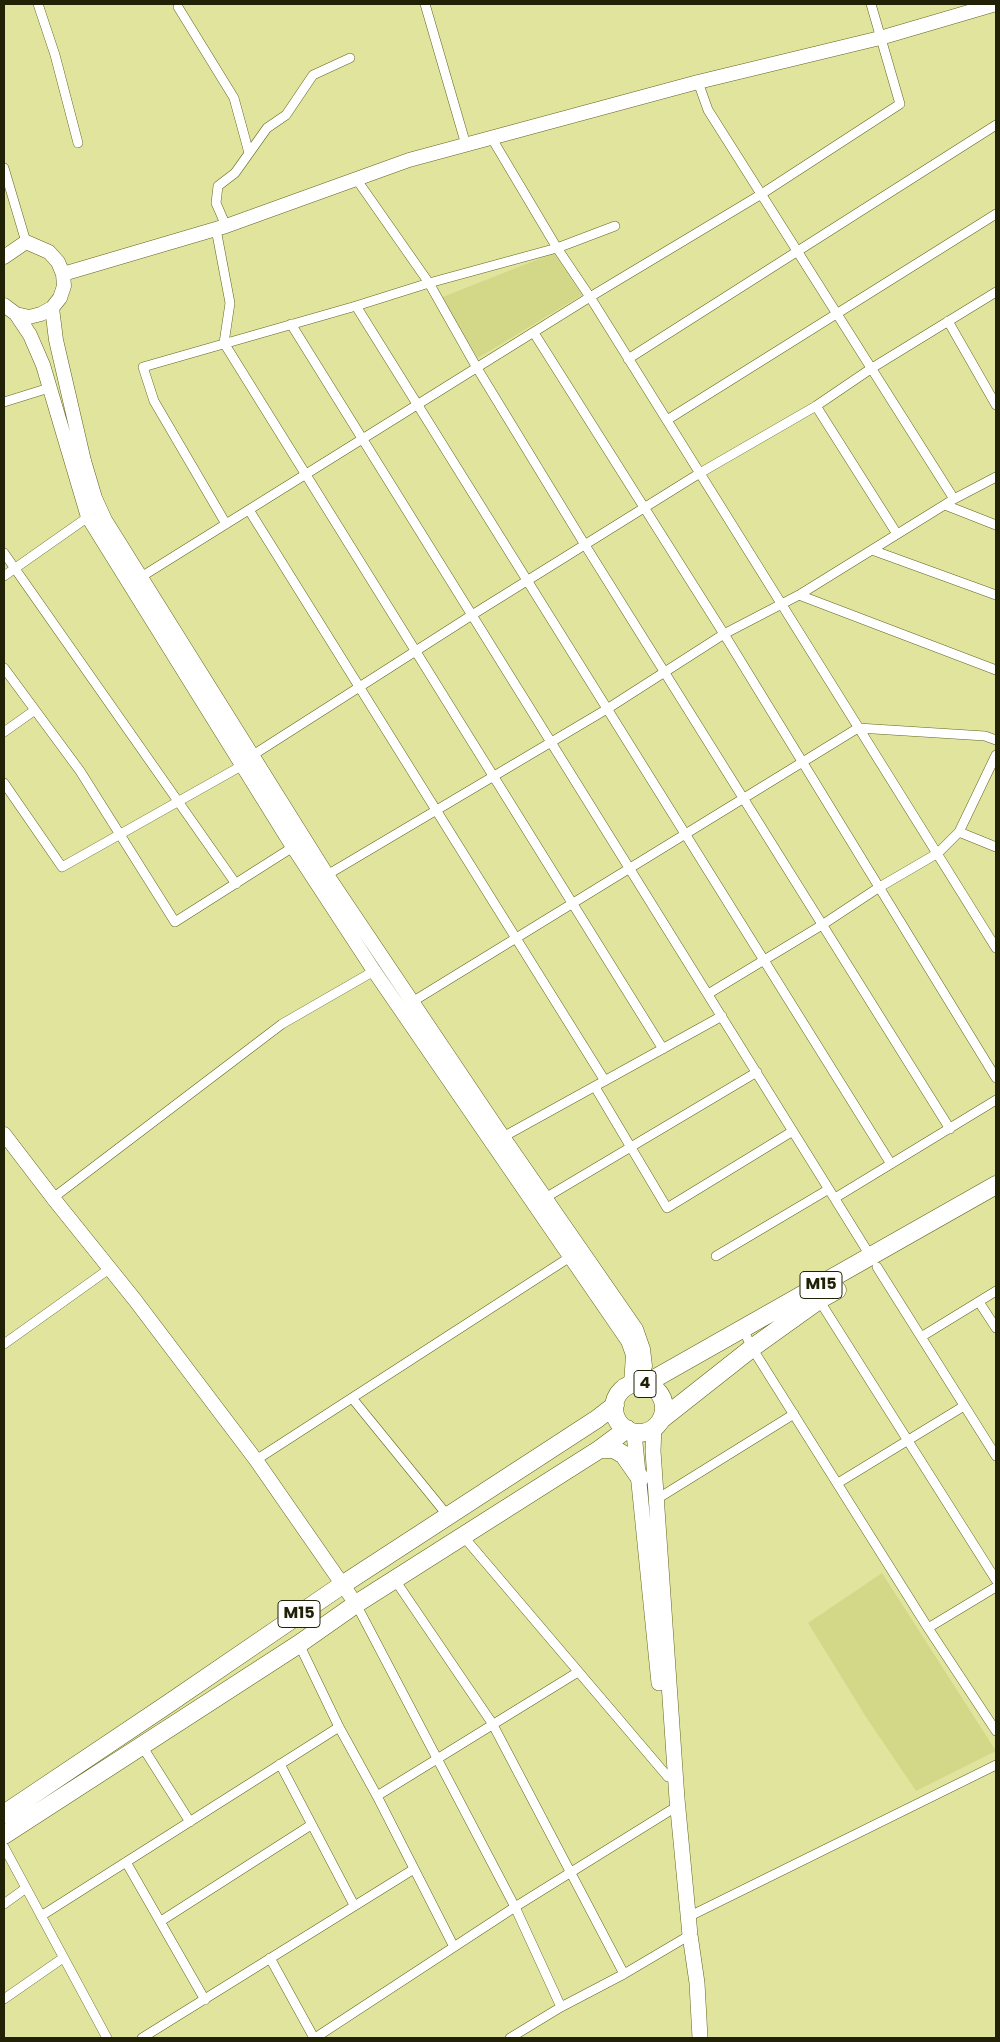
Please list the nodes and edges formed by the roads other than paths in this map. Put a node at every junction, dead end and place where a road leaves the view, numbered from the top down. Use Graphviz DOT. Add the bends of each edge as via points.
graph roads {
  1 [pos="38,4"];
  2 [pos="425,4"];
  3 [pos="871,4"];
  4 [pos="996,4"];
  5 [pos="178,7"];
  6 [pos="880,38"];
  7 [pos="350,58"];
  8 [pos="698,82"];
  9 [pos="996,125"];
  10 [pos="491,137"];
  11 [pos="78,143"];
  12 [pos="466,145"];
  13 [pos="249,154"];
  14 [pos="4,168"];
  15 [pos="357,180"];
  16 [pos="760,195"];
  17 [pos="996,214"];
  18 [pos="615,226"];
  19 [pos="221,227"];
  20 [pos="26,242"];
  21 [pos="557,248"];
  22 [pos="797,252"];
  23 [pos="4,257"];
  24 [pos="63,274"];
  25 [pos="430,283"];
  26 [pos="996,292"];
  27 [pos="590,297"];
  28 [pos="4,306"];
  29 [pos="356,306"];
  30 [pos="52,308"];
  31 [pos="16,314"];
  32 [pos="836,314"];
  33 [pos="948,321"];
  34 [pos="291,324"];
  35 [pos="534,333"];
  36 [pos="224,344"];
  37 [pos="628,359"];
  38 [pos="477,368"];
  39 [pos="872,368"];
  40 [pos="49,388"];
  41 [pos="4,402"];
  42 [pos="996,404"];
  43 [pos="417,405"];
  44 [pos="816,406"];
  45 [pos="667,420"];
  46 [pos="363,439"];
  47 [pos="700,473"];
  48 [pos="306,475"];
  49 [pos="996,477"];
  50 [pos="954,499"];
  51 [pos="944,505"];
  52 [pos="644,508"];
  53 [pos="249,510"];
  54 [pos="88,517"];
  55 [pos="226,524"];
  56 [pos="996,525"];
  57 [pos="897,534"];
  58 [pos="585,545"];
  59 [pos="872,550"];
  60 [pos="4,553"];
  61 [pos="15,568"];
  62 [pos="4,576"];
  63 [pos="141,577"];
  64 [pos="527,581"];
  65 [pos="799,595"];
  66 [pos="996,595"];
  67 [pos="782,605"];
  68 [pos="472,615"];
  69 [pos="724,634"];
  70 [pos="415,650"];
  71 [pos="4,668"];
  72 [pos="996,670"];
  73 [pos="665,672"];
  74 [pos="359,686"];
  75 [pos="607,709"];
  76 [pos="35,710"];
  77 [pos="858,728"];
  78 [pos="4,732"];
  79 [pos="996,740"];
  80 [pos="551,742"];
  81 [pos="253,754"];
  82 [pos="996,756"];
  83 [pos="802,762"];
  84 [pos="242,765"];
  85 [pos="494,777"];
  86 [pos="4,783"];
  87 [pos="743,798"];
  88 [pos="178,802"];
  89 [pos="437,810"];
  90 [pos="959,832"];
  91 [pos="120,834"];
  92 [pos="685,834"];
  93 [pos="293,847"];
  94 [pos="996,847"];
  95 [pos="938,853"];
  96 [pos="630,868"];
  97 [pos="328,876"];
  98 [pos="236,884"];
  99 [pos="878,888"];
  100 [pos="572,903"];
  101 [pos="822,925"];
  102 [pos="516,938"];
  103 [pos="996,948"];
  104 [pos="764,960"];
  105 [pos="374,971"];
  106 [pos="708,994"];
  107 [pos="412,1002"];
  108 [pos="722,1016"];
  109 [pos="663,1049"];
  110 [pos="757,1072"];
  111 [pos="996,1078"];
  112 [pos="606,1081"];
  113 [pos="594,1087"];
  114 [pos="996,1100"];
  115 [pos="950,1129"];
  116 [pos="793,1131"];
  117 [pos="4,1134"];
  118 [pos="503,1137"];
  119 [pos="630,1146"];
  120 [pos="891,1164"];
  121 [pos="996,1185"];
  122 [pos="829,1189"];
  123 [pos="52,1198"];
  124 [pos="545,1198"];
  125 [pos="834,1198"];
  126 [pos="996,1199"];
  127 [pos="716,1256"];
  128 [pos="570,1257"];
  129 [pos="874,1262"];
  130 [pos="109,1268"];
  131 [pos="996,1291"];
  132 [pos="819,1300"];
  133 [pos="979,1302"];
  134 [pos="996,1328"];
  135 [pos="743,1329"];
  136 [pos="921,1337"];
  137 [pos="4,1344"];
  138 [pos="752,1348"];
  139 [pos="638,1384"];
  140 [pos="352,1398"];
  141 [pos="615,1405"];
  142 [pos="964,1406"];
  143 [pos="794,1414"];
  144 [pos="598,1419"];
  145 [pos="658,1423"];
  146 [pos="630,1431"];
  147 [pos="908,1440"];
  148 [pos="600,1449"];
  149 [pos="996,1456"];
  150 [pos="256,1460"];
  151 [pos="640,1478"];
  152 [pos="838,1483"];
  153 [pos="652,1510"];
  154 [pos="448,1516"];
  155 [pos="463,1536"];
  156 [pos="395,1580"];
  157 [pos="996,1580"];
  158 [pos="342,1585"];
  159 [pos="996,1587"];
  160 [pos="356,1604"];
  161 [pos="928,1628"];
  162 [pos="299,1644"];
  163 [pos="578,1672"];
  164 [pos="492,1723"];
  165 [pos="339,1727"];
  166 [pos="996,1731"];
  167 [pos="142,1746"];
  168 [pos="436,1758"];
  169 [pos="280,1764"];
  170 [pos="996,1765"];
  171 [pos="668,1778"];
  172 [pos="377,1796"];
  173 [pos="673,1802"];
  174 [pos="4,1814"];
  175 [pos="190,1822"];
  176 [pos="311,1824"];
  177 [pos="4,1835"];
  178 [pos="4,1847"];
  179 [pos="126,1862"];
  180 [pos="414,1868"];
  181 [pos="570,1873"];
  182 [pos="26,1888"];
  183 [pos="4,1904"];
  184 [pos="354,1905"];
  185 [pos="514,1907"];
  186 [pos="687,1911"];
  187 [pos="41,1916"];
  188 [pos="161,1921"];
  189 [pos="690,1935"];
  190 [pos="454,1947"];
  191 [pos="63,1958"];
  192 [pos="270,1958"];
  193 [pos="624,1974"];
  194 [pos="4,1999"];
  195 [pos="205,2000"];
  196 [pos="561,2007"];
  197 [pos="107,2038"];
  198 [pos="142,2038"];
  199 [pos="314,2038"];
  200 [pos="510,2038"];
  201 [pos="700,2038"];
  1 -- 11 [label="street"];
  2 -- 12 [label="street"];
  3 -- 6 [label="street"];
  4 -- 6 [label="street"];
  5 -- 13 [label="street" via="234,98"];
  6 -- 8 [label="street"];
  6 -- 16 [label="street" via="900,104"];
  7 -- 13 [label="street" via="314,75 286,115 267,128"];
  8 -- 10 [label="street"];
  8 -- 16 [label="street" via="708,110"];
  9 -- 22 [label="street"];
  10 -- 12 [label="street"];
  10 -- 21 [label="street"];
  12 -- 15 [label="street" via="410,160"];
  13 -- 19 [label="street" via="235,173 218,186 216,203"];
  14 -- 20 [label="street"];
  15 -- 19 [label="street"];
  15 -- 25 [label="street"];
  16 -- 22 [label="street"];
  16 -- 27 [label="street"];
  17 -- 32 [label="street"];
  18 -- 21 [label="street"];
  19 -- 24 [label="street"];
  19 -- 36 [label="street" via="230,303"];
  20 -- 23 [label="street"];
  20 -- 24 [label="street" via="48,252 58,262"];
  21 -- 25 [label="street"];
  21 -- 27 [label="street"];
  22 -- 32 [label="street"];
  22 -- 37 [label="street"];
  24 -- 30 [label="street" via="64,286"];
  25 -- 29 [label="street"];
  25 -- 38 [label="street"];
  26 -- 33 [label="street"];
  27 -- 35 [label="street"];
  27 -- 37 [label="street"];
  28 -- 31 [label="street"];
  29 -- 34 [label="street"];
  29 -- 43 [label="street"];
  30 -- 31 [label="street" via="29,317"];
  30 -- 63 [label="street" via="56,340 95,498"];
  31 -- 40 [label="street" via="30,335"];
  32 -- 39 [label="street"];
  32 -- 45 [label="street"];
  33 -- 39 [label="street"];
  33 -- 42 [label="street"];
  34 -- 36 [label="street"];
  34 -- 46 [label="street"];
  35 -- 38 [label="street"];
  35 -- 52 [label="street"];
  36 -- 48 [label="street"];
  36 -- 55 [label="street" via="143,367 154,402"];
  37 -- 45 [label="street"];
  38 -- 43 [label="street"];
  38 -- 58 [label="street"];
  39 -- 44 [label="street"];
  39 -- 50 [label="street"];
  40 -- 41 [label="street"];
  40 -- 54 [label="street"];
  43 -- 46 [label="street"];
  43 -- 64 [label="street"];
  44 -- 47 [label="street"];
  44 -- 57 [label="street"];
  45 -- 47 [label="street"];
  46 -- 48 [label="street"];
  46 -- 68 [label="street"];
  47 -- 52 [label="street"];
  47 -- 67 [label="street"];
  48 -- 53 [label="street"];
  48 -- 70 [label="street"];
  49 -- 50 [label="street"];
  50 -- 51 [label="street"];
  51 -- 56 [label="street"];
  51 -- 57 [label="street"];
  52 -- 58 [label="street"];
  52 -- 69 [label="street"];
  53 -- 55 [label="street"];
  53 -- 74 [label="street"];
  54 -- 61 [label="street"];
  54 -- 84 [label="street"];
  55 -- 63 [label="street"];
  57 -- 59 [label="street"];
  58 -- 64 [label="street"];
  58 -- 73 [label="street"];
  59 -- 65 [label="street"];
  59 -- 66 [label="street"];
  60 -- 61 [label="street"];
  61 -- 62 [label="street"];
  61 -- 88 [label="street"];
  63 -- 81 [label="street"];
  64 -- 68 [label="street"];
  64 -- 75 [label="street"];
  65 -- 67 [label="street"];
  65 -- 72 [label="street"];
  67 -- 69 [label="street"];
  67 -- 77 [label="street"];
  68 -- 70 [label="street"];
  68 -- 80 [label="street"];
  69 -- 73 [label="street"];
  69 -- 83 [label="street"];
  70 -- 74 [label="street"];
  70 -- 85 [label="street"];
  71 -- 76 [label="street"];
  73 -- 75 [label="street"];
  73 -- 87 [label="street"];
  74 -- 81 [label="street"];
  74 -- 89 [label="street"];
  75 -- 80 [label="street"];
  75 -- 92 [label="street"];
  76 -- 78 [label="street"];
  76 -- 91 [label="street" via="80,771"];
  77 -- 79 [label="street" via="985,736"];
  77 -- 83 [label="street"];
  77 -- 95 [label="street"];
  80 -- 85 [label="street"];
  80 -- 96 [label="street"];
  81 -- 97 [label="street"];
  82 -- 90 [label="street"];
  83 -- 87 [label="street"];
  83 -- 99 [label="street"];
  84 -- 88 [label="street"];
  84 -- 93 [label="street"];
  85 -- 89 [label="street"];
  85 -- 100 [label="street"];
  86 -- 91 [label="street" via="62,867"];
  87 -- 92 [label="street"];
  87 -- 101 [label="street"];
  88 -- 91 [label="street"];
  88 -- 98 [label="street"];
  89 -- 97 [label="street"];
  89 -- 102 [label="street"];
  90 -- 94 [label="street"];
  90 -- 95 [label="street"];
  91 -- 98 [label="street" via="175,922"];
  92 -- 96 [label="street"];
  92 -- 104 [label="street"];
  93 -- 98 [label="street"];
  93 -- 105 [label="street"];
  95 -- 99 [label="street"];
  95 -- 103 [label="street"];
  96 -- 100 [label="street"];
  96 -- 106 [label="street"];
  97 -- 107 [label="street"];
  99 -- 101 [label="street"];
  99 -- 111 [label="street"];
  100 -- 102 [label="street"];
  100 -- 109 [label="street"];
  101 -- 104 [label="street"];
  101 -- 115 [label="street"];
  102 -- 107 [label="street"];
  102 -- 112 [label="street"];
  104 -- 106 [label="street"];
  104 -- 120 [label="street"];
  105 -- 123 [label="street" via="282,1024"];
  105 -- 128 [label="street"];
  106 -- 108 [label="street"];
  107 -- 118 [label="street"];
  108 -- 109 [label="street"];
  108 -- 110 [label="street"];
  109 -- 112 [label="street"];
  110 -- 116 [label="street"];
  110 -- 119 [label="street"];
  112 -- 113 [label="street"];
  113 -- 118 [label="street"];
  113 -- 119 [label="street"];
  114 -- 115 [label="street"];
  115 -- 120 [label="street"];
  116 -- 119 [label="street" via="667,1208"];
  116 -- 122 [label="street"];
  117 -- 123 [label="street"];
  118 -- 124 [label="street"];
  119 -- 124 [label="street"];
  120 -- 125 [label="street"];
  121 -- 129 [label="highway, M15"];
  122 -- 125 [label="street"];
  122 -- 127 [label="street"];
  123 -- 130 [label="street"];
  124 -- 139 [label="street" via="636,1329 644,1349 645,1366"];
  125 -- 129 [label="street"];
  126 -- 129 [label="highway, M15"];
  128 -- 139 [label="street" via="628,1341"];
  128 -- 140 [label="street"];
  129 -- 132 [label="highway, M15"];
  129 -- 135 [label="highway, M15"];
  129 -- 136 [label="street"];
  130 -- 137 [label="street"];
  130 -- 150 [label="street"];
  131 -- 133 [label="street"];
  132 -- 138 [label="highway, M15"];
  132 -- 147 [label="street"];
  133 -- 134 [label="street"];
  133 -- 136 [label="street"];
  135 -- 138 [label="street"];
  135 -- 139 [label="highway, M15"];
  136 -- 142 [label="street"];
  138 -- 143 [label="street"];
  138 -- 145 [label="highway, M15"];
  139 -- 141 [label="highway, 4" via="620,1393"];
  139 -- 145 [label="highway, 4" via="655,1388 662,1397 664,1408"];
  140 -- 150 [label="street"];
  140 -- 154 [label="street"];
  141 -- 144 [label="highway, 4"];
  141 -- 146 [label="highway, 4" via="617,1419"];
  142 -- 147 [label="street"];
  142 -- 149 [label="street"];
  143 -- 152 [label="street"];
  143 -- 153 [label="street"];
  144 -- 154 [label="highway, M15"];
  145 -- 146 [label="highway" via="650,1431"];
  145 -- 153 [label="main road" via="653,1452"];
  146 -- 148 [label="highway"];
  146 -- 151 [label="main road"];
  147 -- 152 [label="street"];
  147 -- 157 [label="street"];
  148 -- 151 [label="highway" via="614,1449 624,1455"];
  148 -- 155 [label="highway, M15"];
  150 -- 158 [label="street"];
  151 -- 153 [label="main road"];
  152 -- 161 [label="street"];
  153 -- 171 [label="main road"];
  153 -- 173 [label="main road"];
  154 -- 158 [label="highway, M15"];
  155 -- 156 [label="highway, M15"];
  155 -- 163 [label="street"];
  156 -- 160 [label="highway, M15"];
  156 -- 164 [label="street"];
  158 -- 160 [label="street"];
  158 -- 174 [label="highway, M15"];
  159 -- 161 [label="street"];
  160 -- 162 [label="highway, M15"];
  160 -- 168 [label="street"];
  161 -- 166 [label="street"];
  162 -- 165 [label="street"];
  162 -- 167 [label="highway, M15"];
  163 -- 164 [label="street"];
  163 -- 171 [label="street"];
  164 -- 168 [label="street"];
  164 -- 181 [label="street"];
  165 -- 169 [label="street"];
  165 -- 172 [label="street"];
  167 -- 175 [label="street"];
  167 -- 177 [label="highway, M15"];
  168 -- 172 [label="street"];
  168 -- 185 [label="street"];
  169 -- 175 [label="street"];
  169 -- 176 [label="street"];
  170 -- 186 [label="street"];
  171 -- 173 [label="main road"];
  172 -- 180 [label="street"];
  173 -- 181 [label="street"];
  173 -- 186 [label="main road"];
  175 -- 179 [label="street"];
  176 -- 184 [label="street"];
  176 -- 188 [label="street"];
  178 -- 182 [label="street"];
  179 -- 187 [label="street"];
  179 -- 188 [label="street"];
  180 -- 184 [label="street"];
  180 -- 190 [label="street"];
  181 -- 185 [label="street"];
  181 -- 193 [label="street"];
  182 -- 183 [label="street"];
  182 -- 187 [label="street"];
  184 -- 192 [label="street"];
  185 -- 190 [label="street"];
  185 -- 196 [label="street"];
  186 -- 189 [label="main road"];
  187 -- 191 [label="street"];
  188 -- 195 [label="street"];
  189 -- 193 [label="street"];
  189 -- 201 [label="main road"];
  190 -- 199 [label="street"];
  191 -- 194 [label="street"];
  191 -- 197 [label="street"];
  192 -- 195 [label="street"];
  192 -- 199 [label="street"];
  193 -- 196 [label="street"];
  195 -- 198 [label="street"];
  196 -- 200 [label="street"];
}
